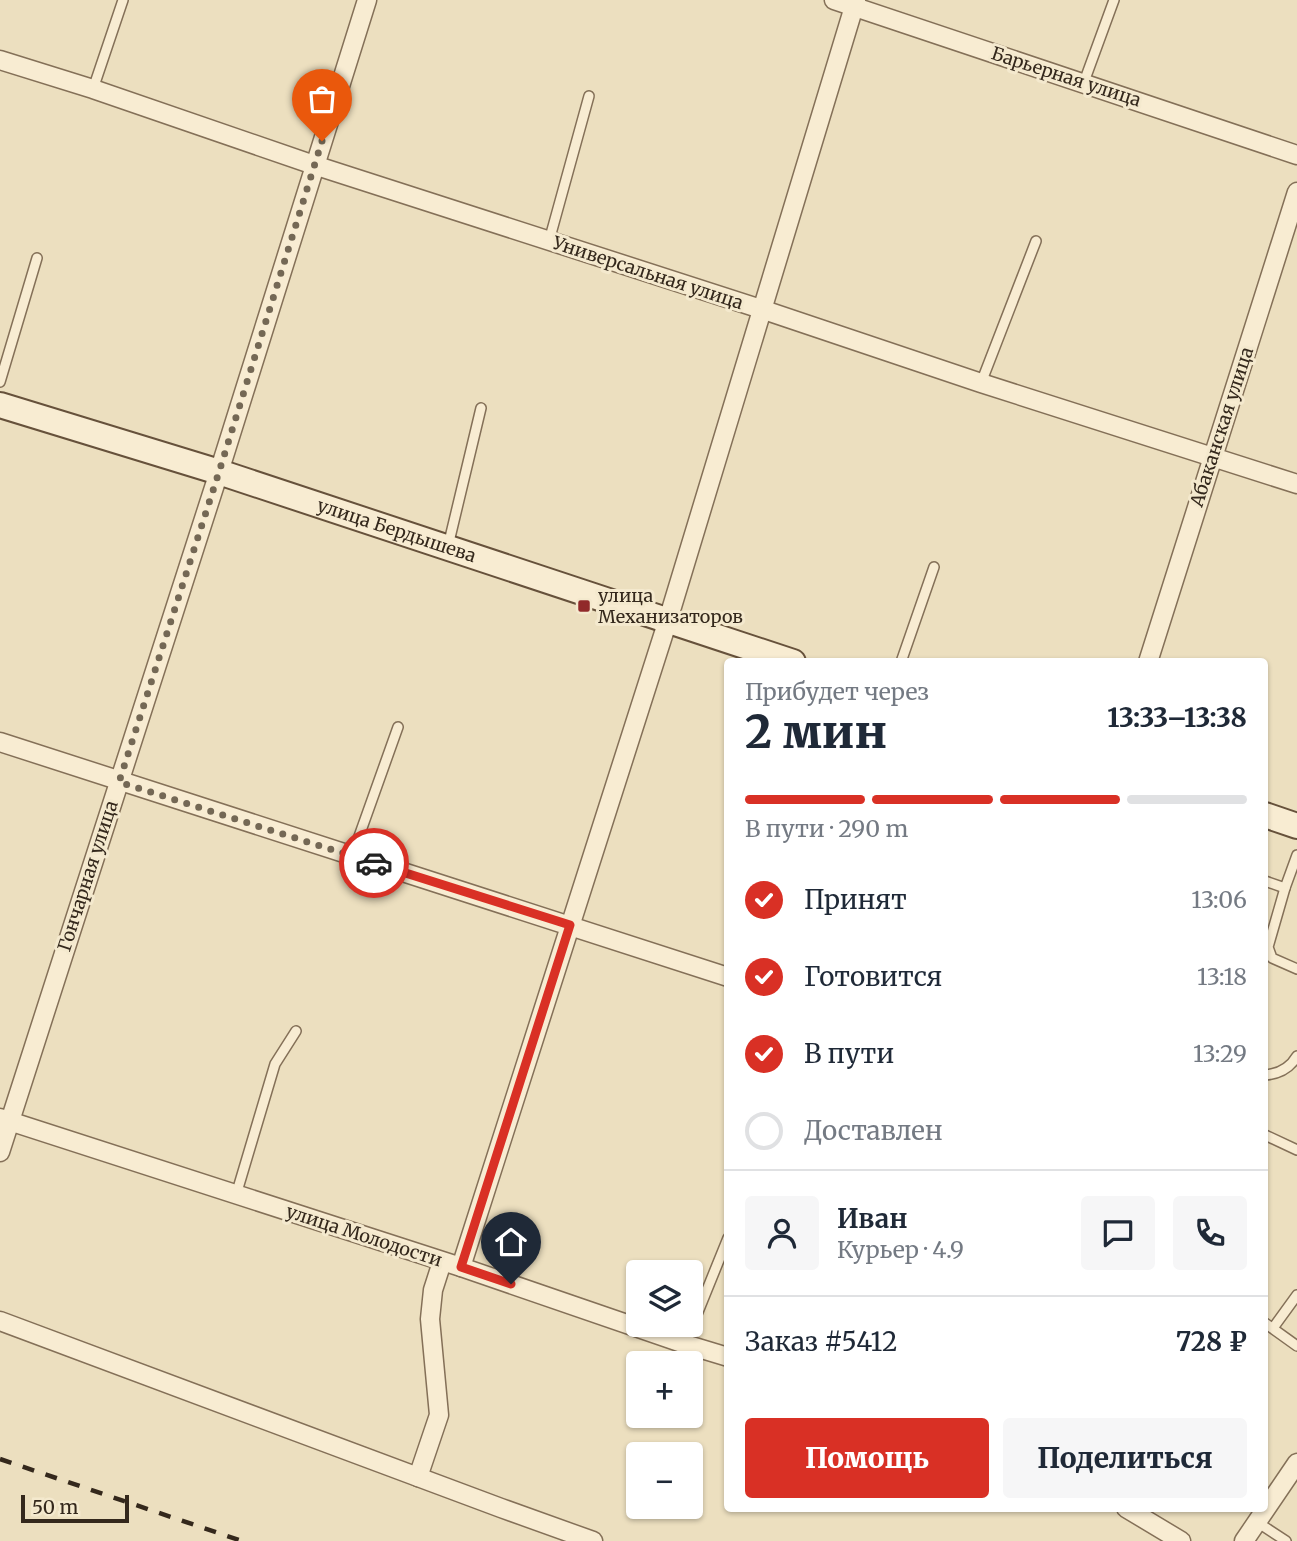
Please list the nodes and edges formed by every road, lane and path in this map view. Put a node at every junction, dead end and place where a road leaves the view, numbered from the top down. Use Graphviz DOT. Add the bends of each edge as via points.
graph roads {
  1 [pos="123,0"];
  2 [pos="367,0"];
  3 [pos="834,0"];
  4 [pos="1114,0"];
  5 [pos="855,3"];
  6 [pos="0,60"];
  7 [pos="1084,82"];
  8 [pos="93,89"];
  9 [pos="589,96"];
  10 [pos="1297,155"];
  11 [pos="314,165"];
  12 [pos="1297,192"];
  13 [pos="549,241"];
  14 [pos="1036,241"];
  15 [pos="37,258"];
  16 [pos="761,309"];
  17 [pos="0,382"];
  18 [pos="981,383"];
  19 [pos="0,405"];
  20 [pos="481,408"];
  21 [pos="1213,456"];
  22 [pos="219,472"];
  23 [pos="1297,484"];
  24 [pos="447,547"];
  25 [pos="934,566"];
  26 [pos="668,620"];
  27 [pos="781,658"];
  28 [pos="902,658"];
  29 [pos="1148,658"];
  30 [pos="398,727"];
  31 [pos="0,742"];
  32 [pos="119,782"];
  33 [pos="1268,816"];
  34 [pos="1297,825"];
  35 [pos="1297,855"];
  36 [pos="352,856"];
  37 [pos="1268,882"];
  38 [pos="1285,888"];
  39 [pos="570,925"];
  40 [pos="1297,969"];
  41 [pos="724,976"];
  42 [pos="296,1031"];
  43 [pos="1297,1056"];
  44 [pos="1268,1075"];
  45 [pos="4,1119"];
  46 [pos="1268,1136"];
  47 [pos="1297,1150"];
  48 [pos="0,1152"];
  49 [pos="236,1195"];
  50 [pos="724,1248"];
  51 [pos="442,1262"];
  52 [pos="461,1267"];
  53 [pos="1297,1295"];
  54 [pos="0,1321"];
  55 [pos="1269,1325"];
  56 [pos="685,1344"];
  57 [pos="1297,1346"];
  58 [pos="724,1356"];
  59 [pos="1297,1463"];
  60 [pos="418,1477"];
  61 [pos="1268,1506"];
  62 [pos="1133,1512"];
  63 [pos="1264,1512"];
  64 [pos="1257,1522"];
  65 [pos="593,1541"];
  66 [pos="1181,1541"];
  67 [pos="1244,1541"];
  68 [pos="1286,1541"];
  1 -- 8 [label="lane"];
  2 -- 11 [label="street, Гончарная улица"];
  3 -- 5 [label="street, Барьерная улица"];
  4 -- 7 [label="lane"];
  5 -- 7 [label="street, Барьерная улица"];
  5 -- 16 [label="street"];
  6 -- 8 [label="street, Универсальная улица"];
  7 -- 10 [label="street, Барьерная улица"];
  8 -- 11 [label="street, Универсальная улица"];
  9 -- 13 [label="lane"];
  11 -- 13 [label="street, Универсальная улица"];
  11 -- 22 [label="street, Гончарная улица"];
  12 -- 21 [label="street, Абаканская улица"];
  13 -- 16 [label="street, Универсальная улица"];
  14 -- 18 [label="lane"];
  15 -- 17 [label="lane"];
  16 -- 18 [label="street, Универсальная улица"];
  16 -- 26 [label="street"];
  18 -- 21 [label="street, Универсальная улица"];
  19 -- 22 [label="street, улица Бердышева"];
  20 -- 24 [label="lane"];
  21 -- 23 [label="street, Универсальная улица"];
  21 -- 29 [label="street, Абаканская улица"];
  22 -- 24 [label="street, улица Бердышева"];
  22 -- 32 [label="street, Гончарная улица"];
  24 -- 26 [label="street, улица Бердышева"];
  25 -- 28 [label="lane"];
  26 -- 27 [label="street, улица Бердышева"];
  26 -- 39 [label="street"];
  30 -- 36 [label="lane"];
  31 -- 32 [label="street"];
  32 -- 36 [label="street"];
  32 -- 45 [label="street, Гончарная улица"];
  33 -- 34 [label="street"];
  35 -- 38 [label="lane"];
  36 -- 39 [label="street"];
  37 -- 38 [label="lane"];
  38 -- 40 [label="lane" via="1268,947 1272,958"];
  39 -- 41 [label="street"];
  39 -- 52 [label="street"];
  42 -- 49 [label="lane" via="275,1064"];
  43 -- 44 [label="lane" via="1292,1065"];
  45 -- 48 [label="street, Гончарная улица"];
  45 -- 49 [label="street, улица Молодости"];
  46 -- 47 [label="lane"];
  49 -- 51 [label="street, улица Молодости"];
  50 -- 56 [label="lane"];
  51 -- 52 [label="street, улица Молодости"];
  51 -- 60 [label="street" via="430,1319 439,1415"];
  52 -- 56 [label="street, улица Молодости"];
  53 -- 55 [label="lane"];
  54 -- 60 [label="street"];
  55 -- 57 [label="lane"];
  56 -- 58 [label="street, улица Молодости"];
  59 -- 61 [label="street"];
  60 -- 65 [label="street"];
  62 -- 66 [label="street"];
  63 -- 64 [label="street"];
  64 -- 67 [label="street"];
  64 -- 68 [label="lane"];
}
